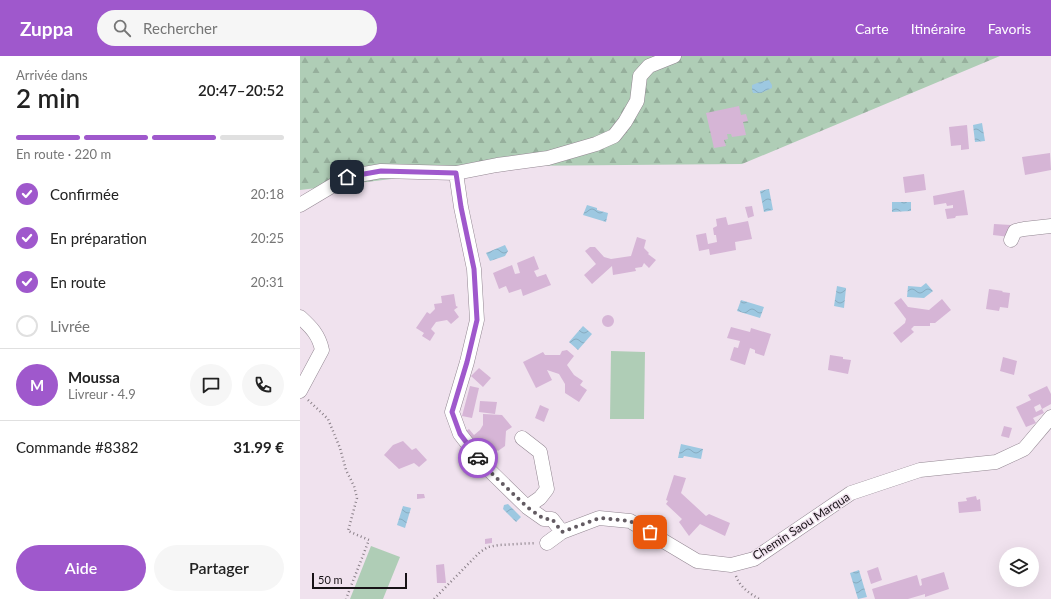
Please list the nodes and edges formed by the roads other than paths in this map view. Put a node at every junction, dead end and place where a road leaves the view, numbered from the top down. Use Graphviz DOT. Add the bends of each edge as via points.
graph roads {
  1 [pos="674,56"];
  2 [pos="456,173"];
  3 [pos="300,205"];
  4 [pos="1051,226"];
  5 [pos="1011,240"];
  6 [pos="300,317"];
  7 [pos="303,395"];
  8 [pos="1051,417"];
  9 [pos="522,438"];
  10 [pos="540,498"];
  11 [pos="527,507"];
  12 [pos="552,519"];
  13 [pos="562,532"];
  14 [pos="547,543"];
  1 -- 2 [label="street" via="649,66 640,76 637,101 614,136 548,158"];
  2 -- 3 [label="street" via="381,171 347,177"];
  2 -- 11 [label="street" via="474,269 477,320 452,412 460,434 484,466"];
  4 -- 5 [label="street" via="1015,231"];
  6 -- 7 [label="street" via="316,333 322,350"];
  8 -- 13 [label="street, Chemin Saou Marqua" via="1024,448 996,462 920,470 851,493 754,559 731,565 697,561 630,521 600,518"];
  9 -- 10 [label="street" via="540,452 547,489"];
  10 -- 11 [label="street"];
  10 -- 12 [label="street" via="553,514"];
  11 -- 12 [label="street" via="544,519"];
  12 -- 13 [label="street"];
  13 -- 14 [label="street, Chemin Saou Marqua"];
}
